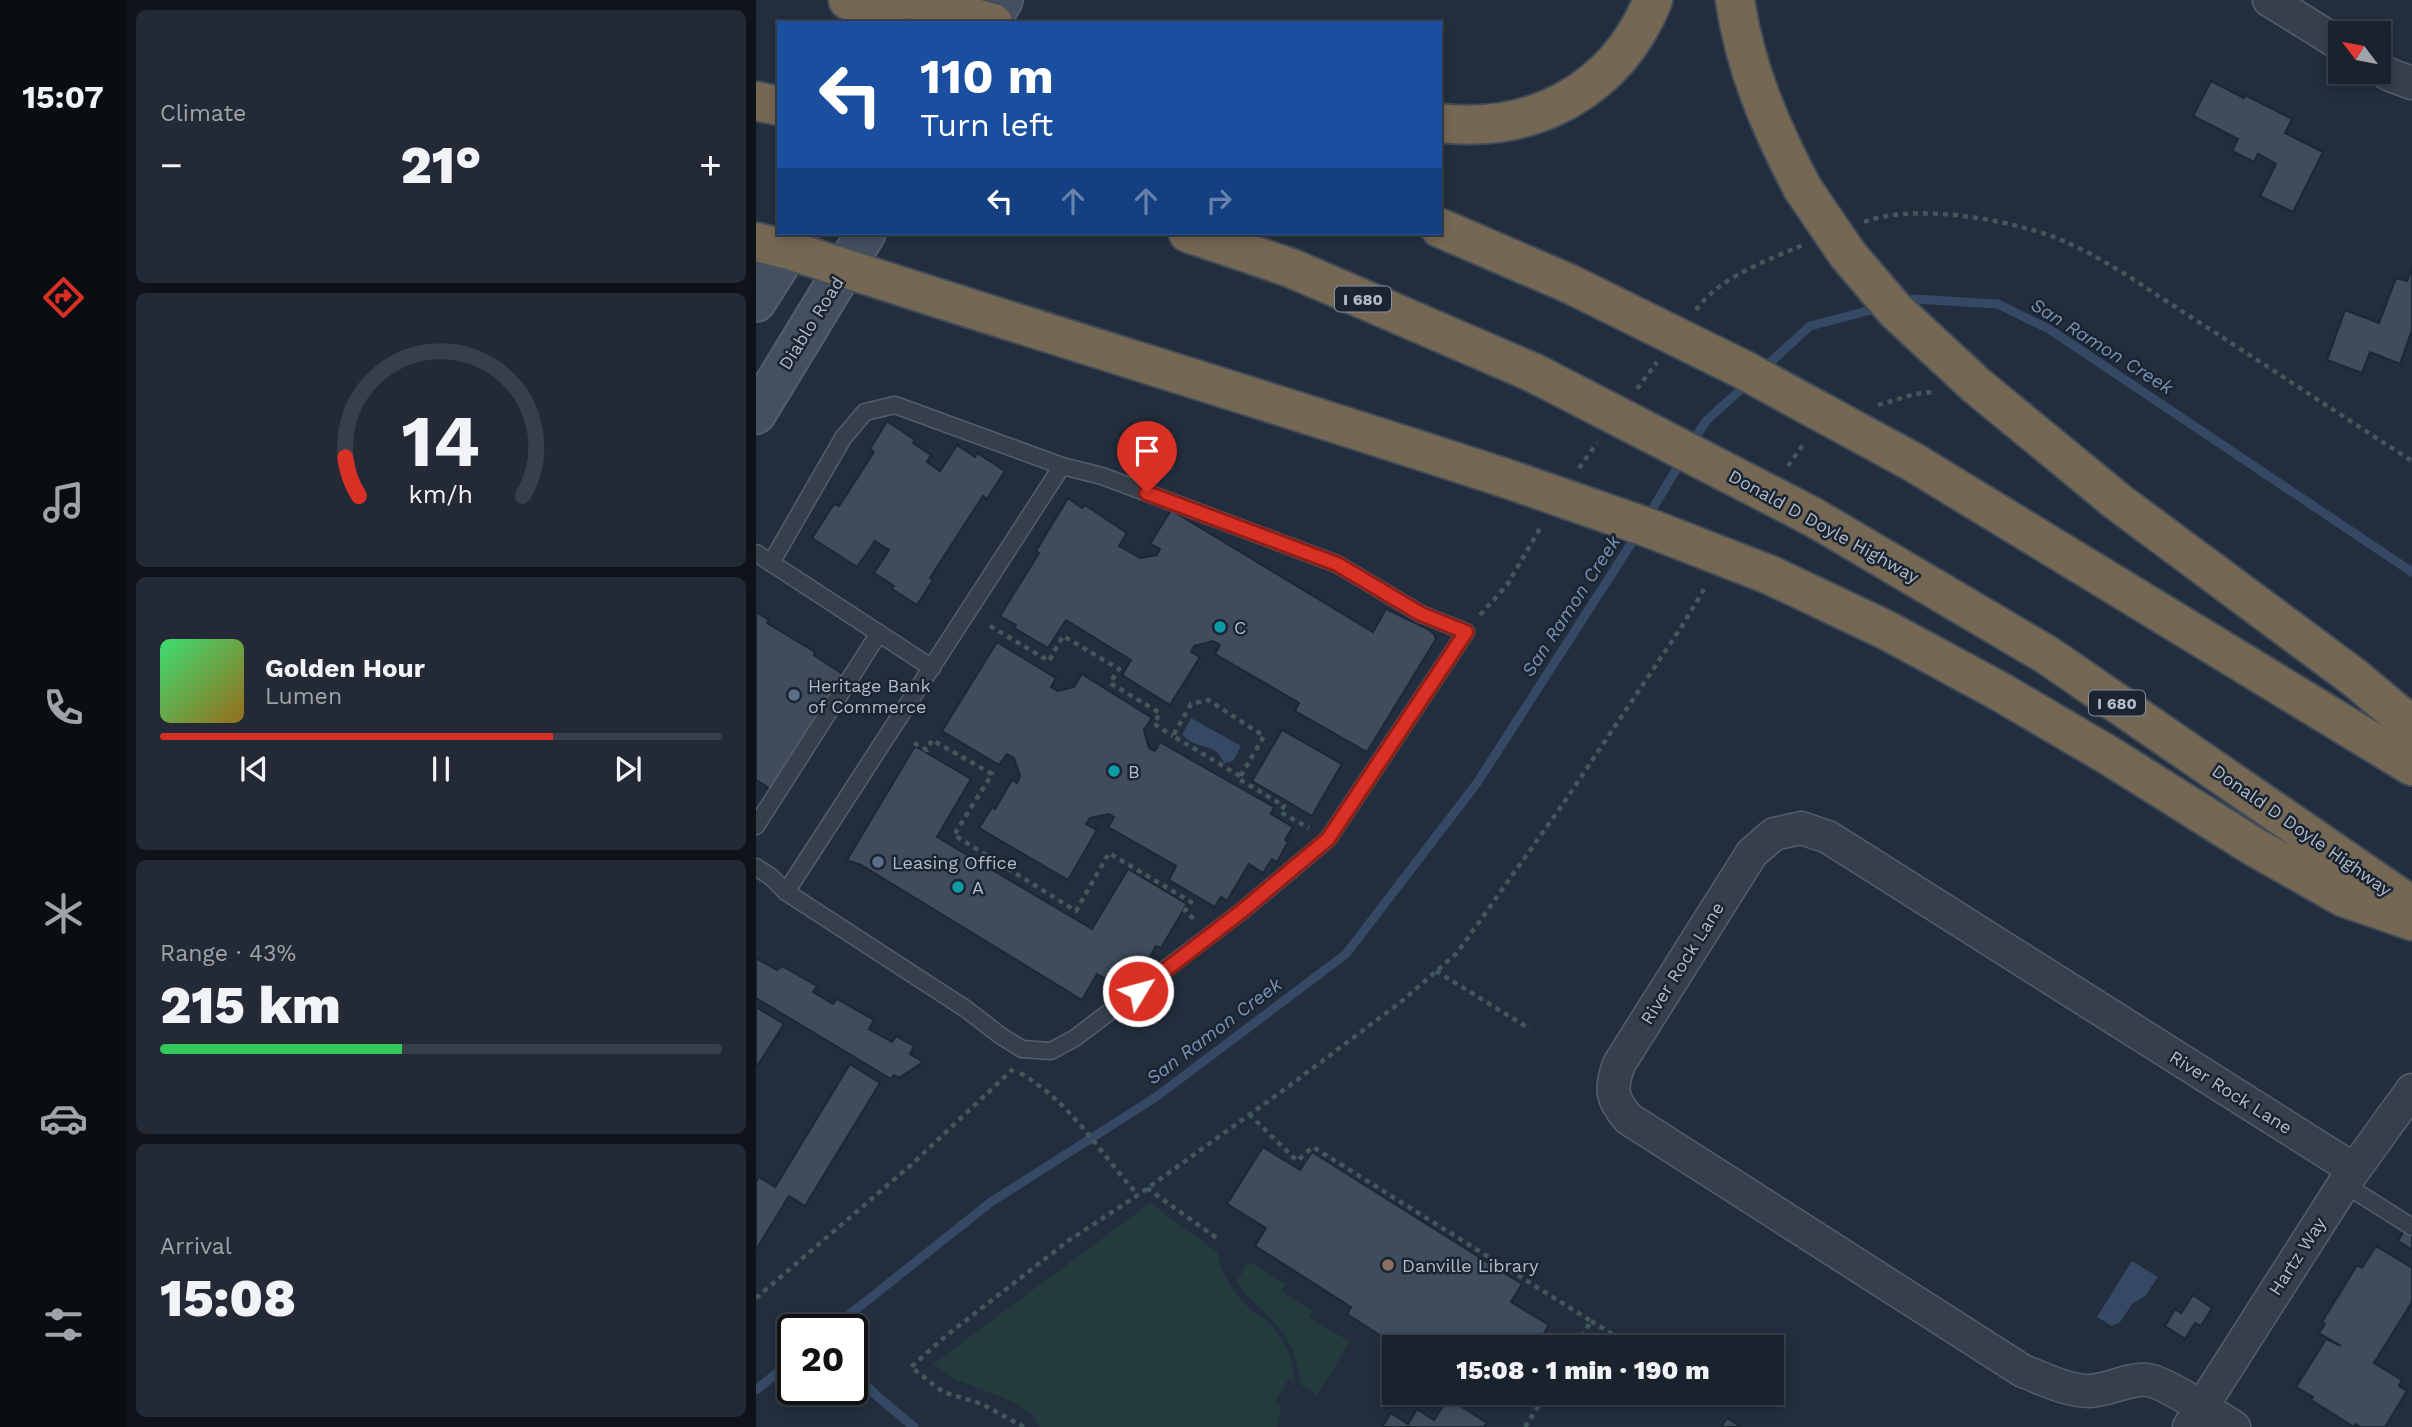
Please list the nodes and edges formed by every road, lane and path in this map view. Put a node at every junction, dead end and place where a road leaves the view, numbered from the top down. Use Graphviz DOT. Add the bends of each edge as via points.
graph roads {
  1 [pos="848,0"];
  2 [pos="909,0"];
  3 [pos="946,0"];
  4 [pos="1003,0"];
  5 [pos="1653,0"];
  6 [pos="1735,0"];
  7 [pos="2269,0"];
  8 [pos="906,21"];
  9 [pos="933,21"];
  10 [pos="984,21"];
  11 [pos="992,21"];
  12 [pos="2328,37"];
  13 [pos="2391,75"];
  14 [pos="2412,83"];
  15 [pos="756,101"];
  16 [pos="777,106"];
  17 [pos="1442,123"];
  18 [pos="1442,229"];
  19 [pos="865,235"];
  20 [pos="1194,235"];
  21 [pos="782,242"];
  22 [pos="845,268"];
  23 [pos="756,302"];
  24 [pos="1915,394"];
  25 [pos="1868,407"];
  26 [pos="756,414"];
  27 [pos="1816,436"];
  28 [pos="1062,466"];
  29 [pos="1782,474"];
  30 [pos="756,553"];
  31 [pos="771,563"];
  32 [pos="1711,577"];
  33 [pos="990,626"];
  34 [pos="879,633"];
  35 [pos="932,668"];
  36 [pos="2412,726"];
  37 [pos="1173,736"];
  38 [pos="914,743"];
  39 [pos="2412,766"];
  40 [pos="1240,776"];
  41 [pos="756,826"];
  42 [pos="1319,834"];
  43 [pos="756,867"];
  44 [pos="786,892"];
  45 [pos="2412,906"];
  46 [pos="1202,916"];
  47 [pos="2412,921"];
  48 [pos="1436,971"];
  49 [pos="1530,1029"];
  50 [pos="2412,1090"];
  51 [pos="1249,1114"];
  52 [pos="2348,1176"];
  53 [pos="1147,1188"];
  54 [pos="1138,1195"];
  55 [pos="2412,1227"];
  56 [pos="1218,1239"];
  57 [pos="756,1298"];
  58 [pos="1591,1321"];
  59 [pos="1583,1335"];
  60 [pos="1614,1335"];
  61 [pos="1539,1405"];
  62 [pos="2195,1417"];
  63 [pos="1024,1427"];
  64 [pos="1525,1427"];
  65 [pos="2234,1427"];
  1 -- 8 [label="highway"];
  2 -- 10 [label="highway, bridge"];
  3 -- 9 [label="street"];
  4 -- 11 [label="street"];
  5 -- 17 [label="highway" via="1642,27 1617,61 1584,90 1548,110 1506,123"];
  6 -- 36 [label="highway, bridge" via="1752,77 1775,136 1803,189 1848,255 1895,310 1976,385 2118,502 2355,678"];
  7 -- 12 [label="street"];
  13 -- 14 [label="street"];
  15 -- 16 [label="highway"];
  18 -- 39 [label="highway, bridge" via="1570,284 1744,370 1913,462"];
  19 -- 22 [label="street, Diablo Road"];
  20 -- 45 [label="highway, Donald D Doyle Highway / I 680, bridge" via="1291,268 1534,373 1813,517 2047,655"];
  21 -- 22 [label="highway"];
  21 -- 23 [label="street"];
  22 -- 26 [label="street, Diablo Road"];
  22 -- 47 [label="highway, bridge" via="1511,480 1770,575 1999,691 2343,897"];
  24 -- 25 [label="path"];
  27 -- 29 [label="path"];
  28 -- 31 [label="lane" via="895,405 865,412 843,438"];
  28 -- 35 [label="lane"];
  28 -- 44 [label="lane" via="1102,476 1337,564 1421,614 1466,632 1328,839 1242,911 1075,1038 1051,1051 1022,1049"];
  30 -- 31 [label="lane"];
  31 -- 34 [label="lane"];
  32 -- 48 [label="path" via="1565,801 1457,953"];
  33 -- 37 [label="path" via="1049,661 1063,636 1119,669 1110,683 1160,713 1154,724"];
  34 -- 35 [label="lane"];
  34 -- 41 [label="lane"];
  35 -- 44 [label="lane"];
  37 -- 40 [label="path"];
  37 -- 40 [label="path" via="1191,704 1208,701 1264,736"];
  38 -- 46 [label="path" via="927,750 932,740 992,774 954,835 1076,911 1109,853 1191,902 1185,911 1196,921"];
  40 -- 42 [label="path" via="1284,806 1280,812"];
  43 -- 44 [label="lane"];
  48 -- 49 [label="path"];
  48 -- 51 [label="path"];
  50 -- 52 [label="street, Hartz Way"];
  51 -- 53 [label="path"];
  51 -- 58 [label="path" via="1297,1161 1313,1147"];
  52 -- 55 [label="lane"];
  52 -- 62 [label="street, Hartz Way"];
  52 -- 62 [label="street, River Rock Lane" via="1828,837 1801,828 1774,834 1752,853 1619,1064 1612,1084 1616,1105 1629,1119 2023,1371 2090,1391 2150,1380"];
  53 -- 54 [label="path"];
  53 -- 56 [label="path"];
  54 -- 57 [label="path" via="1088,1132 1038,1084 1013,1069 911,1165"];
  54 -- 63 [label="path" via="1068,1241 911,1367 943,1392 982,1404"];
  58 -- 59 [label="path"];
  58 -- 60 [label="path"];
  61 -- 64 [label="path"];
  62 -- 65 [label="street, River Rock Lane"];
}
